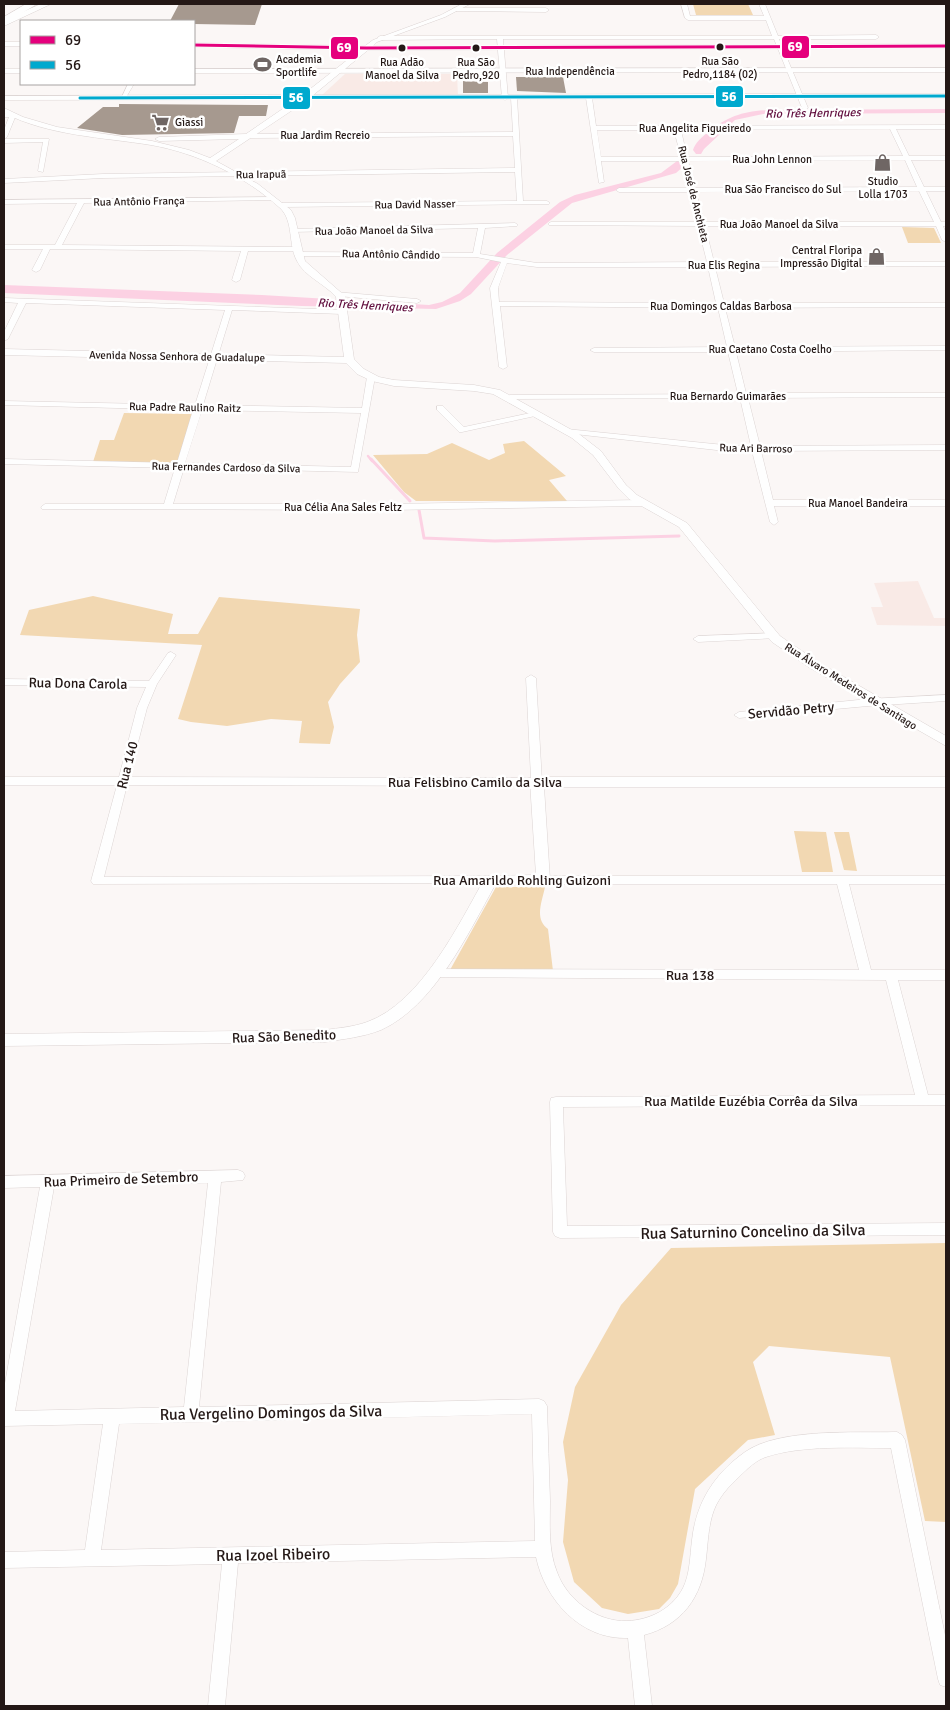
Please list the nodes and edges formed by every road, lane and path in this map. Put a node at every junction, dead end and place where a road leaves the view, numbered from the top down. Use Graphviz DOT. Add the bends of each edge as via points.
graph roads {
  1 [pos="28,4"];
  2 [pos="32,4"];
  3 [pos="47,4"];
  4 [pos="467,4"];
  5 [pos="684,4"];
  6 [pos="762,4"];
  7 [pos="454,10"];
  8 [pos="546,10"];
  9 [pos="4,14"];
  10 [pos="768,18"];
  11 [pos="4,22"];
  12 [pos="776,37"];
  13 [pos="876,37"];
  14 [pos="380,38"];
  15 [pos="500,38"];
  16 [pos="4,44"];
  17 [pos="20,44"];
  18 [pos="195,45"];
  19 [pos="780,46"];
  20 [pos="946,46"];
  21 [pos="366,48"];
  22 [pos="501,48"];
  23 [pos="790,70"];
  24 [pos="946,70"];
  25 [pos="4,71"];
  26 [pos="20,71"];
  27 [pos="195,71"];
  28 [pos="337,72"];
  29 [pos="503,72"];
  30 [pos="130,85"];
  31 [pos="946,96"];
  32 [pos="801,97"];
  33 [pos="4,98"];
  34 [pos="124,98"];
  35 [pos="505,98"];
  36 [pos="514,98"];
  37 [pos="589,98"];
  38 [pos="303,99"];
  39 [pos="805,108"];
  40 [pos="4,110"];
  41 [pos="8,115"];
  42 [pos="810,117"];
  43 [pos="814,127"];
  44 [pos="892,127"];
  45 [pos="946,127"];
  46 [pos="593,128"];
  47 [pos="678,128"];
  48 [pos="516,134"];
  49 [pos="251,136"];
  50 [pos="4,137"];
  51 [pos="134,140"];
  52 [pos="4,141"];
  53 [pos="907,158"];
  54 [pos="946,158"];
  55 [pos="598,159"];
  56 [pos="685,159"];
  57 [pos="212,162"];
  58 [pos="518,170"];
  59 [pos="41,172"];
  60 [pos="236,175"];
  61 [pos="4,180"];
  62 [pos="601,182"];
  63 [pos="922,189"];
  64 [pos="946,189"];
  65 [pos="619,190"];
  66 [pos="693,190"];
  67 [pos="274,198"];
  68 [pos="4,202"];
  69 [pos="81,202"];
  70 [pos="520,203"];
  71 [pos="547,203"];
  72 [pos="282,205"];
  73 [pos="551,224"];
  74 [pos="701,224"];
  75 [pos="942,224"];
  76 [pos="515,225"];
  77 [pos="482,227"];
  78 [pos="293,232"];
  79 [pos="946,240"];
  80 [pos="4,247"];
  81 [pos="48,247"];
  82 [pos="58,247"];
  83 [pos="245,248"];
  84 [pos="297,251"];
  85 [pos="476,255"];
  86 [pos="484,256"];
  87 [pos="504,260"];
  88 [pos="946,264"];
  89 [pos="711,265"];
  90 [pos="36,270"];
  91 [pos="236,280"];
  92 [pos="4,300"];
  93 [pos="23,301"];
  94 [pos="417,301"];
  95 [pos="341,303"];
  96 [pos="496,304"];
  97 [pos="721,305"];
  98 [pos="946,305"];
  99 [pos="229,308"];
  100 [pos="4,339"];
  101 [pos="946,348"];
  102 [pos="732,349"];
  103 [pos="594,350"];
  104 [pos="4,352"];
  105 [pos="214,357"];
  106 [pos="349,360"];
  107 [pos="503,367"];
  108 [pos="371,377"];
  109 [pos="946,395"];
  110 [pos="744,396"];
  111 [pos="510,397"];
  112 [pos="4,403"];
  113 [pos="198,408"];
  114 [pos="440,408"];
  115 [pos="365,411"];
  116 [pos="535,414"];
  117 [pos="566,430"];
  118 [pos="946,447"];
  119 [pos="756,449"];
  120 [pos="4,461"];
  121 [pos="181,466"];
  122 [pos="641,503"];
  123 [pos="946,503"];
  124 [pos="770,504"];
  125 [pos="168,505"];
  126 [pos="45,506"];
  127 [pos="774,522"];
  128 [pos="774,636"];
  129 [pos="698,638"];
  130 [pos="170,655"];
  131 [pos="531,678"];
  132 [pos="4,682"];
  133 [pos="152,684"];
  134 [pos="946,698"];
  135 [pos="873,701"];
  136 [pos="739,715"];
  137 [pos="946,742"];
  138 [pos="4,781"];
  139 [pos="122,782"];
  140 [pos="537,782"];
  141 [pos="946,782"];
  142 [pos="97,880"];
  143 [pos="491,880"];
  144 [pos="543,880"];
  145 [pos="842,880"];
  146 [pos="946,880"];
  147 [pos="433,974"];
  148 [pos="866,975"];
  149 [pos="891,975"];
  150 [pos="946,975"];
  151 [pos="4,1040"];
  152 [pos="923,1100"];
  153 [pos="946,1100"];
  154 [pos="238,1176"];
  155 [pos="215,1177"];
  156 [pos="48,1181"];
  157 [pos="4,1182"];
  158 [pos="946,1229"];
  159 [pos="560,1232"];
  160 [pos="191,1414"];
  161 [pos="112,1416"];
  162 [pos="5,1419"];
  163 [pos="543,1549"];
  164 [pos="231,1555"];
  165 [pos="92,1558"];
  166 [pos="4,1560"];
  167 [pos="635,1630"];
  168 [pos="946,1679"];
  169 [pos="217,1706"];
  170 [pos="644,1706"];
  1 -- 9 [label="highway"];
  2 -- 11 [label="highway"];
  3 -- 11 [label="main road"];
  4 -- 7 [label="street"];
  5 -- 10 [label="street" via="688,18"];
  6 -- 10 [label="street"];
  7 -- 8 [label="street"];
  7 -- 14 [label="street"];
  10 -- 12 [label="street"];
  12 -- 13 [label="street"];
  12 -- 15 [label="street"];
  12 -- 19 [label="street"];
  14 -- 15 [label="street"];
  14 -- 21 [label="street"];
  15 -- 22 [label="street"];
  16 -- 17 [label="street"];
  18 -- 21 [label="street"];
  19 -- 20 [label="street"];
  19 -- 22 [label="street"];
  19 -- 23 [label="street"];
  21 -- 22 [label="street"];
  21 -- 28 [label="street"];
  22 -- 29 [label="street"];
  23 -- 24 [label="main road, Rua Independência"];
  23 -- 29 [label="main road, Rua Independência"];
  23 -- 32 [label="street"];
  25 -- 26 [label="main road"];
  27 -- 28 [label="main road, Rua Independência"];
  28 -- 29 [label="main road, Rua Independência"];
  28 -- 38 [label="street"];
  29 -- 35 [label="street"];
  30 -- 34 [label="street"];
  31 -- 32 [label="main road"];
  32 -- 37 [label="main road"];
  32 -- 39 [label="street"];
  33 -- 34 [label="main road"];
  34 -- 38 [label="main road"];
  35 -- 36 [label="main road"];
  35 -- 38 [label="main road"];
  36 -- 37 [label="main road"];
  36 -- 48 [label="street"];
  37 -- 46 [label="street"];
  38 -- 49 [label="street"];
  40 -- 41 [label="street"];
  41 -- 50 [label="street"];
  41 -- 51 [label="street" via="66,130"];
  42 -- 43 [label="street"];
  43 -- 44 [label="street, Rua Angelita Figueiredo"];
  43 -- 47 [label="street, Rua Angelita Figueiredo"];
  44 -- 45 [label="street, Rua Angelita Figueiredo"];
  44 -- 53 [label="street"];
  46 -- 47 [label="street, Rua Angelita Figueiredo"];
  46 -- 55 [label="street"];
  47 -- 56 [label="street, Rua José de Anchieta"];
  48 -- 49 [label="street, Rua Jardim Recreio"];
  48 -- 58 [label="street"];
  49 -- 51 [label="street, Rua Jardim Recreio"];
  49 -- 57 [label="street"];
  51 -- 57 [label="street" via="166,146"];
  52 -- 59 [label="street" via="47,140"];
  53 -- 54 [label="street, Rua John Lennon"];
  53 -- 56 [label="street, Rua John Lennon"];
  53 -- 63 [label="street"];
  55 -- 56 [label="street, Rua John Lennon"];
  55 -- 62 [label="street"];
  56 -- 66 [label="street, Rua José de Anchieta"];
  57 -- 60 [label="street"];
  58 -- 60 [label="street, Rua Irapuã"];
  58 -- 70 [label="street"];
  60 -- 61 [label="street, Rua Irapuã"];
  60 -- 67 [label="street"];
  63 -- 64 [label="street, Rua São Francisco do Sul"];
  63 -- 66 [label="street, Rua São Francisco do Sul"];
  63 -- 75 [label="street"];
  65 -- 66 [label="street, Rua São Francisco do Sul"];
  66 -- 74 [label="street, Rua José de Anchieta"];
  67 -- 69 [label="street, Rua Antônio França"];
  67 -- 72 [label="street"];
  68 -- 69 [label="street, Rua Antônio França"];
  69 -- 82 [label="street"];
  70 -- 71 [label="street, Rua David Nasser"];
  70 -- 72 [label="street, Rua David Nasser"];
  72 -- 78 [label="street" via="290,214"];
  73 -- 74 [label="street, Rua João Manoel da Silva"];
  74 -- 75 [label="street, Rua João Manoel da Silva"];
  74 -- 89 [label="street, Rua José de Anchieta"];
  75 -- 79 [label="street"];
  76 -- 77 [label="street, Rua João Manoel da Silva"];
  77 -- 78 [label="street, Rua João Manoel da Silva"];
  77 -- 85 [label="street"];
  78 -- 84 [label="street"];
  80 -- 81 [label="street, Rua Antônio Cândido"];
  81 -- 82 [label="street, Rua Antônio Cândido"];
  81 -- 90 [label="street"];
  82 -- 83 [label="street, Rua Antônio Cândido"];
  83 -- 84 [label="street, Rua Antônio Cândido"];
  83 -- 91 [label="street"];
  84 -- 85 [label="street, Rua Antônio Cândido"];
  84 -- 95 [label="street" via="306,268"];
  85 -- 86 [label="street, Rua Antônio Cândido"];
  86 -- 87 [label="street, Rua Elis Regina"];
  87 -- 89 [label="street, Rua Elis Regina" via="537,265"];
  87 -- 96 [label="street" via="495,282"];
  88 -- 89 [label="street, Rua Elis Regina"];
  89 -- 97 [label="street, Rua José de Anchieta"];
  92 -- 93 [label="street"];
  93 -- 99 [label="street"];
  93 -- 100 [label="street"];
  94 -- 95 [label="street"];
  95 -- 99 [label="street"];
  95 -- 106 [label="street"];
  96 -- 97 [label="street, Rua Domingos Caldas Barbosa"];
  96 -- 107 [label="street"];
  97 -- 98 [label="street, Rua Domingos Caldas Barbosa"];
  97 -- 102 [label="street, Rua José de Anchieta"];
  99 -- 105 [label="street"];
  101 -- 102 [label="street, Rua Caetano Costa Coelho"];
  102 -- 103 [label="street, Rua Caetano Costa Coelho"];
  102 -- 110 [label="street, Rua José de Anchieta"];
  104 -- 105 [label="street, Avenida Nossa Senhora de Guadalupe"];
  105 -- 106 [label="street, Avenida Nossa Senhora de Guadalupe"];
  105 -- 113 [label="street"];
  106 -- 108 [label="street, Rua Álvaro Medeiros de Santiago"];
  108 -- 111 [label="street, Rua Álvaro Medeiros de Santiago" via="391,383 480,388"];
  108 -- 115 [label="street, Rua Fernandes Cardoso da Silva"];
  109 -- 110 [label="street, Rua Bernardo Guimarães"];
  110 -- 111 [label="street, Rua Bernardo Guimarães"];
  110 -- 119 [label="street, Rua José de Anchieta"];
  111 -- 116 [label="street, Rua Álvaro Medeiros de Santiago"];
  112 -- 113 [label="street, Rua Padre Raulino Raitz"];
  113 -- 115 [label="street, Rua Padre Raulino Raitz"];
  113 -- 121 [label="street"];
  114 -- 116 [label="street" via="462,430"];
  115 -- 121 [label="street, Rua Fernandes Cardoso da Silva" via="355,470"];
  116 -- 117 [label="street, Rua Álvaro Medeiros de Santiago"];
  117 -- 119 [label="street, Rua Ari Barroso" via="706,447"];
  117 -- 122 [label="street, Rua Álvaro Medeiros de Santiago" via="597,453 623,488"];
  118 -- 119 [label="street, Rua Ari Barroso"];
  119 -- 124 [label="street, Rua José de Anchieta"];
  120 -- 121 [label="street, Rua Fernandes Cardoso da Silva"];
  121 -- 125 [label="street"];
  122 -- 125 [label="street, Rua Célia Ana Sales Feltz" via="388,507"];
  122 -- 128 [label="street, Rua Álvaro Medeiros de Santiago" via="683,524"];
  123 -- 124 [label="street, Rua Manoel Bandeira"];
  124 -- 127 [label="street, Rua José de Anchieta"];
  125 -- 126 [label="street, Rua Célia Ana Sales Feltz"];
  128 -- 129 [label="street"];
  128 -- 135 [label="street, Rua Álvaro Medeiros de Santiago"];
  130 -- 133 [label="street, Rua 140"];
  131 -- 140 [label="street"];
  132 -- 133 [label="street, Rua Dona Carola"];
  133 -- 139 [label="street, Rua 140" via="142,708"];
  134 -- 135 [label="street, Servidão Petry"];
  135 -- 136 [label="street, Servidão Petry"];
  135 -- 137 [label="street, Rua Álvaro Medeiros de Santiago"];
  138 -- 139 [label="street, Rua Felisbino Camilo da Silva"];
  139 -- 140 [label="street, Rua Felisbino Camilo da Silva"];
  139 -- 142 [label="street, Rua 140"];
  140 -- 141 [label="street, Rua Felisbino Camilo da Silva"];
  140 -- 144 [label="street"];
  142 -- 143 [label="street, Rua Amarildo Rohling Guizoni"];
  143 -- 144 [label="street, Rua Amarildo Rohling Guizoni"];
  143 -- 147 [label="street, Rua São Benedito"];
  144 -- 145 [label="street, Rua Amarildo Rohling Guizoni"];
  145 -- 146 [label="street, Rua Amarildo Rohling Guizoni"];
  145 -- 148 [label="street"];
  147 -- 148 [label="street, Rua 138"];
  147 -- 151 [label="street, Rua São Benedito" via="408,1002 382,1022 365,1030 274,1038"];
  148 -- 149 [label="street, Rua 138"];
  149 -- 150 [label="street, Rua 138"];
  149 -- 152 [label="street"];
  152 -- 153 [label="street, Rua Matilde Euzébia Corrêa da Silva"];
  152 -- 159 [label="street, Rua Matilde Euzébia Corrêa da Silva" via="556,1102"];
  154 -- 155 [label="street, Rua Primeiro de Setembro"];
  155 -- 156 [label="street, Rua Primeiro de Setembro"];
  155 -- 160 [label="street"];
  156 -- 157 [label="street, Rua Primeiro de Setembro"];
  156 -- 162 [label="street"];
  158 -- 159 [label="street, Rua Saturnino Concelino da Silva"];
  160 -- 161 [label="street, Rua Vergelino Domingos da Silva"];
  160 -- 163 [label="street, Rua Vergelino Domingos da Silva" via="539,1406"];
  161 -- 162 [label="street, Rua Vergelino Domingos da Silva"];
  161 -- 165 [label="street"];
  163 -- 164 [label="street, Rua Izoel Ribeiro"];
  163 -- 167 [label="street" via="551,1578 570,1606 607,1628"];
  164 -- 165 [label="street, Rua Izoel Ribeiro"];
  164 -- 169 [label="street"];
  165 -- 166 [label="street, Rua Izoel Ribeiro"];
  167 -- 168 [label="street" via="658,1623 686,1597 695,1577 702,1526 710,1501 720,1485 753,1455 774,1446 896,1440"];
  167 -- 170 [label="street"];
}
